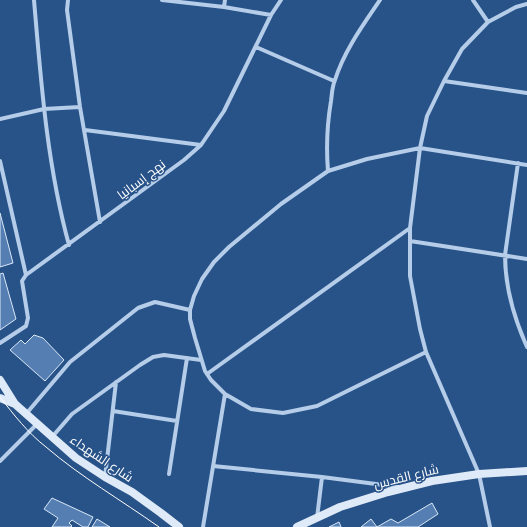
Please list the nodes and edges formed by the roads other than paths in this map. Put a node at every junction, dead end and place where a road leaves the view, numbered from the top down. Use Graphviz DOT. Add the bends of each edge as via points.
graph roads {
  1 [pos="34,0"];
  2 [pos="68,0"];
  3 [pos="162,0"];
  4 [pos="225,0"];
  5 [pos="281,0"];
  6 [pos="380,0"];
  7 [pos="473,0"];
  8 [pos="527,4"];
  9 [pos="224,7"];
  10 [pos="271,15"];
  11 [pos="488,22"];
  12 [pos="256,47"];
  13 [pos="444,80"];
  14 [pos="334,81"];
  15 [pos="527,93"];
  16 [pos="80,107"];
  17 [pos="44,109"];
  18 [pos="0,119"];
  19 [pos="85,130"];
  20 [pos="201,145"];
  21 [pos="420,148"];
  22 [pos="0,161"];
  23 [pos="518,163"];
  24 [pos="527,165"];
  25 [pos="328,172"];
  26 [pos="100,222"];
  27 [pos="410,228"];
  28 [pos="410,241"];
  29 [pos="69,244"];
  30 [pos="505,256"];
  31 [pos="527,259"];
  32 [pos="26,275"];
  33 [pos="190,310"];
  34 [pos="0,343"];
  35 [pos="527,347"];
  36 [pos="426,352"];
  37 [pos="187,358"];
  38 [pos="201,360"];
  39 [pos="207,374"];
  40 [pos="0,380"];
  41 [pos="116,382"];
  42 [pos="225,394"];
  43 [pos="0,398"];
  44 [pos="15,404"];
  45 [pos="113,411"];
  46 [pos="26,414"];
  47 [pos="178,421"];
  48 [pos="37,424"];
  49 [pos="52,437"];
  50 [pos="0,461"];
  51 [pos="213,466"];
  52 [pos="527,471"];
  53 [pos="169,474"];
  54 [pos="480,474"];
  55 [pos="105,477"];
  56 [pos="322,477"];
  57 [pos="405,488"];
  58 [pos="317,518"];
  59 [pos="179,527"];
  60 [pos="203,527"];
  61 [pos="297,527"];
  62 [pos="490,527"];
  1 -- 17 [label="street"];
  2 -- 16 [label="street" via="67,10"];
  3 -- 9 [label="street"];
  4 -- 9 [label="street"];
  5 -- 10 [label="street, نهج إسبانيا"];
  6 -- 14 [label="street" via="342,61"];
  7 -- 11 [label="street"];
  8 -- 11 [label="street"];
  9 -- 10 [label="street"];
  10 -- 12 [label="street, نهج إسبانيا"];
  11 -- 13 [label="street" via="462,49"];
  12 -- 14 [label="street"];
  12 -- 20 [label="street, نهج إسبانيا" via="224,111"];
  13 -- 15 [label="street"];
  13 -- 21 [label="street" via="427,116"];
  14 -- 25 [label="street" via="327,125"];
  16 -- 17 [label="street"];
  16 -- 19 [label="street"];
  17 -- 18 [label="street"];
  17 -- 29 [label="street" via="56,191"];
  19 -- 20 [label="street"];
  19 -- 26 [label="street"];
  20 -- 26 [label="street, نهج إسبانيا"];
  21 -- 23 [label="street"];
  21 -- 25 [label="street" via="368,159"];
  21 -- 27 [label="street"];
  22 -- 32 [label="street"];
  23 -- 24 [label="street"];
  23 -- 30 [label="street"];
  25 -- 33 [label="street" via="281,204 214,262 202,279"];
  26 -- 29 [label="street, نهج إسبانيا"];
  27 -- 28 [label="street"];
  27 -- 39 [label="street"];
  28 -- 30 [label="street"];
  28 -- 36 [label="street" via="410,276"];
  29 -- 32 [label="street, نهج إسبانيا"];
  30 -- 31 [label="street"];
  30 -- 35 [label="street" via="508,293"];
  32 -- 34 [label="street" via="22,281 27,324"];
  33 -- 38 [label="street"];
  33 -- 46 [label="street" via="155,302 138,308 70,362"];
  36 -- 42 [label="street" via="317,406 283,413 251,409"];
  36 -- 54 [label="street"];
  37 -- 38 [label="street"];
  37 -- 41 [label="street" via="164,355 153,357"];
  37 -- 47 [label="street"];
  38 -- 39 [label="street"];
  39 -- 42 [label="street"];
  40 -- 44 [label="street"];
  41 -- 45 [label="street"];
  41 -- 49 [label="street" via="72,414"];
  42 -- 51 [label="street"];
  43 -- 44 [label="street"];
  44 -- 46 [label="street, شارع الشهداء"];
  45 -- 47 [label="street"];
  45 -- 55 [label="street"];
  46 -- 48 [label="street, شارع الشهداء"];
  47 -- 53 [label="street"];
  48 -- 49 [label="street, شارع الشهداء"];
  48 -- 50 [label="street"];
  49 -- 55 [label="street, شارع الشهداء" via="76,458"];
  51 -- 56 [label="street"];
  51 -- 60 [label="street"];
  52 -- 54 [label="street, شارع القدس"];
  54 -- 57 [label="street, شارع القدس"];
  54 -- 62 [label="street"];
  55 -- 59 [label="street, شارع الشهداء" via="132,492"];
  56 -- 57 [label="street"];
  56 -- 58 [label="street"];
  57 -- 58 [label="street, شارع القدس" via="340,507"];
  58 -- 61 [label="street, شارع القدس"];
}
